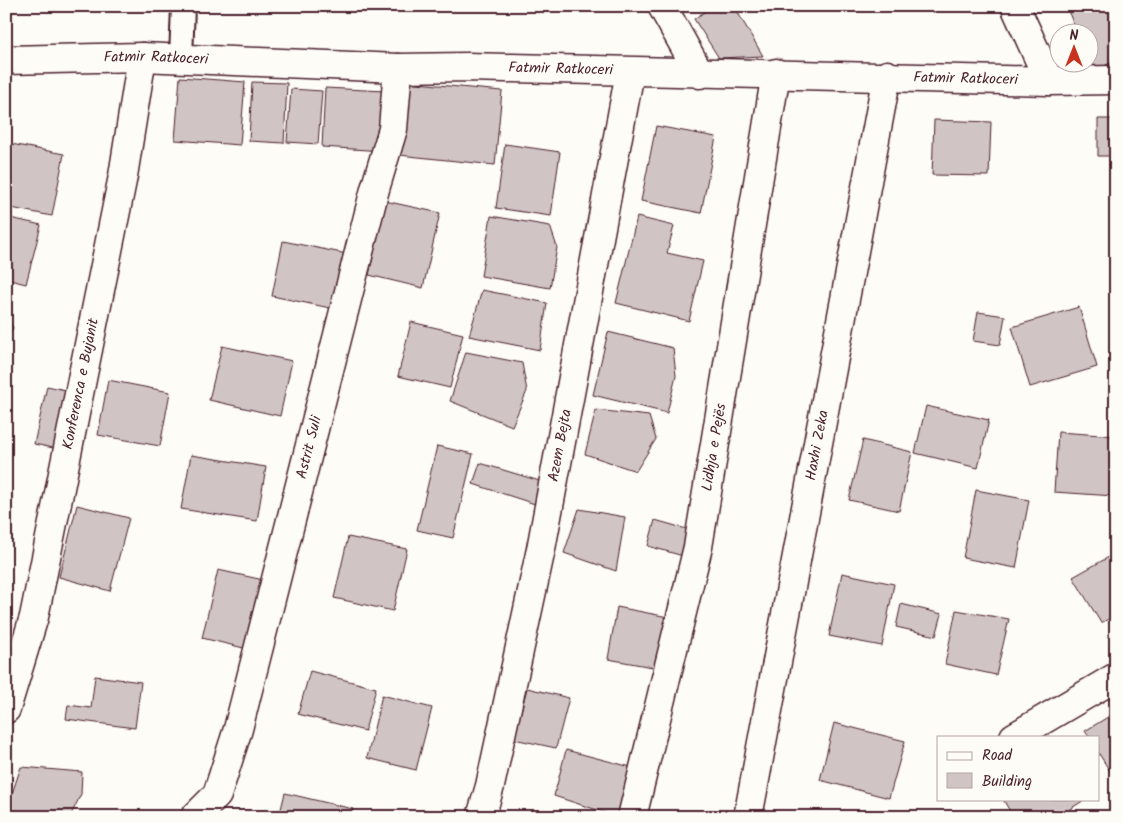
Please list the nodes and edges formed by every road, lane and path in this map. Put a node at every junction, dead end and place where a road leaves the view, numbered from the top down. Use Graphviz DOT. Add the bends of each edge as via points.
graph roads {
  1 [pos="183,6"];
  2 [pos="662,6"];
  3 [pos="1015,6"];
  4 [pos="142,57"];
  5 [pos="182,58"];
  6 [pos="6,60"];
  7 [pos="398,68"];
  8 [pos="630,72"];
  9 [pos="776,73"];
  10 [pos="700,74"];
  11 [pos="887,75"];
  12 [pos="1116,80"];
  13 [pos="1049,81"];
  14 [pos="1116,677"];
  15 [pos="6,709"];
  16 [pos="1016,736"];
  17 [pos="194,817"];
  18 [pos="481,817"];
  19 [pos="632,817"];
  20 [pos="748,817"];
  1 -- 5 [label="lane"];
  2 -- 10 [label="street"];
  3 -- 13 [label="street"];
  4 -- 5 [label="street, Fatmir Ratkoceri"];
  4 -- 6 [label="street, Fatmir Ratkoceri"];
  4 -- 15 [label="street, Konferenca e Bujanit" via="124,176 34,617"];
  5 -- 7 [label="street, Fatmir Ratkoceri"];
  7 -- 8 [label="street, Fatmir Ratkoceri"];
  7 -- 17 [label="street, Astrit Suli" via="393,129 238,729 217,794"];
  8 -- 10 [label="street, Fatmir Ratkoceri"];
  8 -- 18 [label="street, Azem Bejta" via="541,549"];
  9 -- 10 [label="street, Fatmir Ratkoceri"];
  9 -- 11 [label="street, Fatmir Ratkoceri"];
  9 -- 19 [label="street, Lidhja e Pejës" via="698,547"];
  11 -- 13 [label="street, Fatmir Ratkoceri"];
  11 -- 20 [label="street, Haxhi Zeka"];
  12 -- 13 [label="street, Fatmir Ratkoceri"];
  14 -- 16 [label="street"];
}
